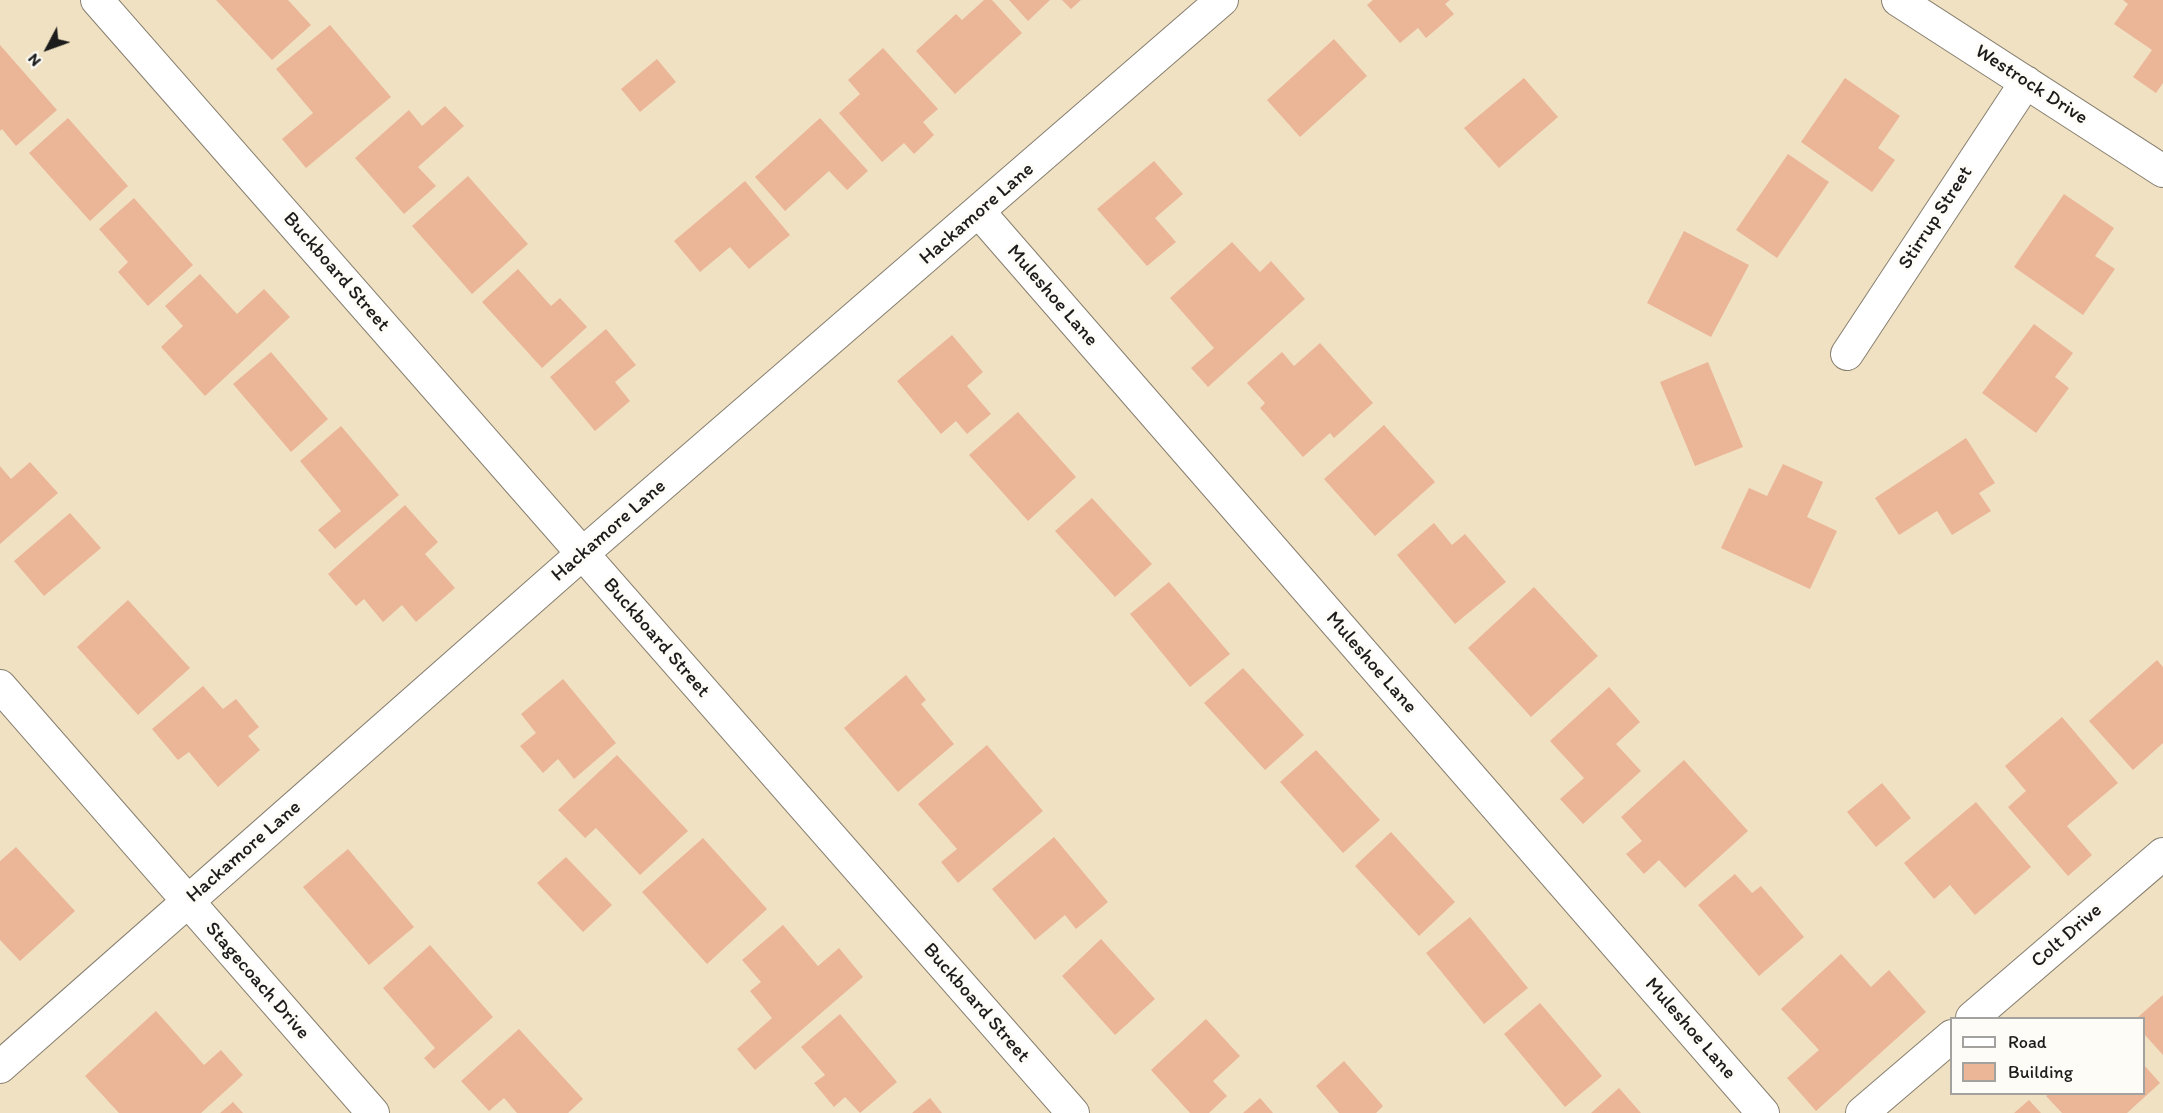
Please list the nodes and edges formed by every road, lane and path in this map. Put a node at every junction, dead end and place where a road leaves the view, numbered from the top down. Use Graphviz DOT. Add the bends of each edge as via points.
graph roads {
  1 [pos="98,0"];
  2 [pos="1222,0"];
  3 [pos="1898,0"];
  4 [pos="2026,82"];
  5 [pos="2163,171"];
  6 [pos="979,212"];
  7 [pos="1847,354"];
  8 [pos="582,554"];
  9 [pos="0,686"];
  10 [pos="2163,854"];
  11 [pos="188,902"];
  12 [pos="1973,1017"];
  13 [pos="1950,1038"];
  14 [pos="0,1067"];
  15 [pos="373,1113"];
  16 [pos="1072,1113"];
  17 [pos="1763,1113"];
  18 [pos="1862,1113"];
  1 -- 8 [label="street, Buckboard Street"];
  2 -- 6 [label="street, Hackamore Lane"];
  3 -- 4 [label="street, Westrock Drive"];
  4 -- 5 [label="street, Westrock Drive"];
  4 -- 7 [label="street, Stirrup Street"];
  6 -- 8 [label="street, Hackamore Lane"];
  6 -- 17 [label="street, Muleshoe Lane"];
  8 -- 11 [label="street, Hackamore Lane"];
  8 -- 16 [label="street, Buckboard Street"];
  9 -- 11 [label="street, Stagecoach Drive"];
  10 -- 12 [label="street, Colt Drive"];
  11 -- 14 [label="street, Hackamore Lane"];
  11 -- 15 [label="street, Stagecoach Drive"];
  13 -- 18 [label="street"];
}
